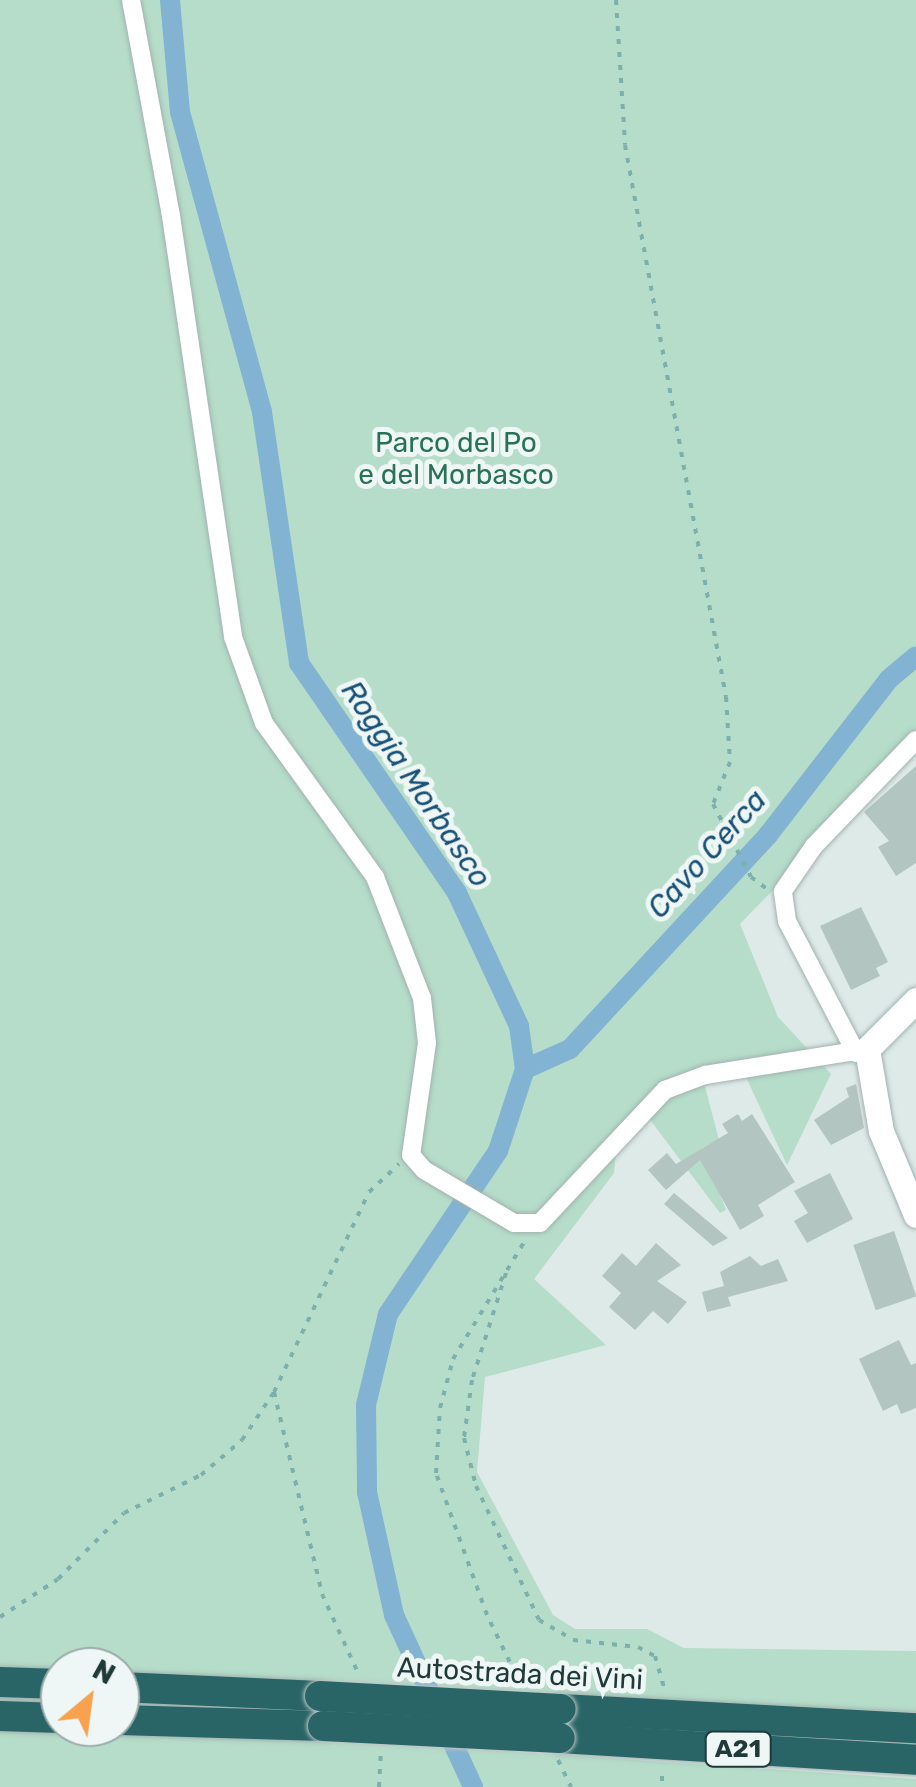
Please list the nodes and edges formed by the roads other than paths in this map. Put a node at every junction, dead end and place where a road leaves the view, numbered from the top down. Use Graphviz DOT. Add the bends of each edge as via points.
graph roads {
  1 [pos="131,0"];
  2 [pos="916,740"];
  3 [pos="916,1000"];
  4 [pos="862,1051"];
  5 [pos="916,1214"];
  6 [pos="0,1682"];
  7 [pos="40,1683"];
  8 [pos="140,1689"];
  9 [pos="322,1711"];
  10 [pos="0,1716"];
  11 [pos="40,1717"];
  12 [pos="140,1719"];
  13 [pos="916,1728"];
  14 [pos="558,1733"];
  15 [pos="916,1760"];
  1 -- 4 [label="street" via="171,216 232,637 264,722 375,877 422,998 426,1043 417,1162 496,1212 528,1224 546,1220 665,1090 705,1075"];
  2 -- 4 [label="street" via="814,846 783,891 788,921"];
  3 -- 4 [label="street"];
  4 -- 5 [label="street" via="881,1131"];
  6 -- 7 [label="highway"];
  8 -- 9 [label="highway, Autostrada dei Vini / A21"];
  9 -- 12 [label="highway, Autostrada dei Vini / A21"];
  9 -- 14 [label="highway, Autostrada dei Vini / A21, bridge"];
  10 -- 11 [label="highway"];
  13 -- 14 [label="highway, Autostrada dei Vini / A21"];
  14 -- 15 [label="highway, Autostrada dei Vini / A21"];
}
